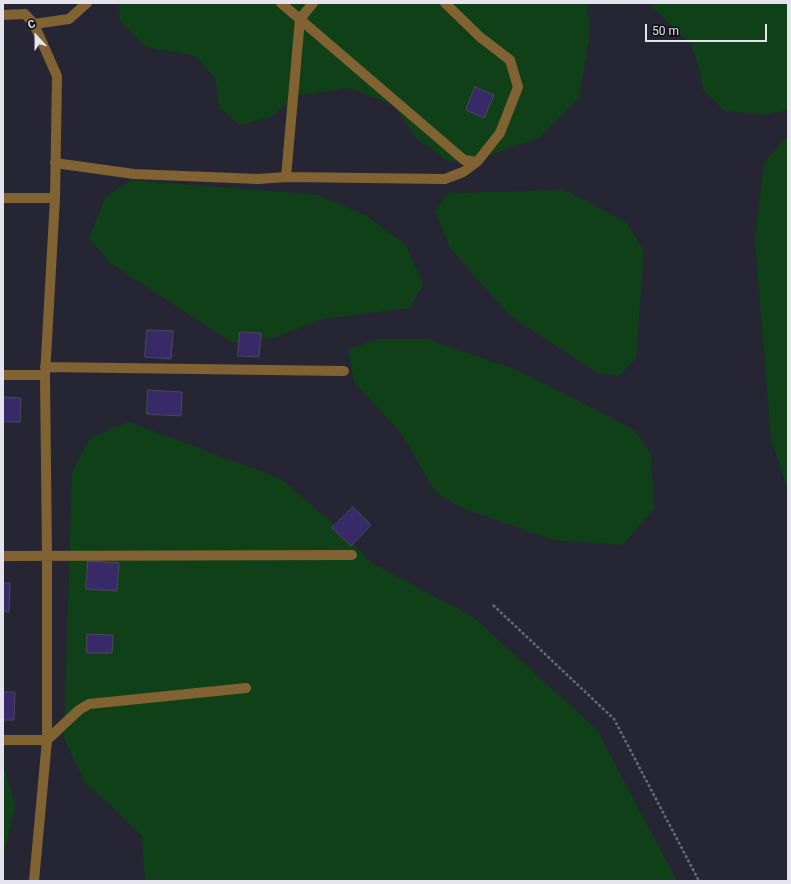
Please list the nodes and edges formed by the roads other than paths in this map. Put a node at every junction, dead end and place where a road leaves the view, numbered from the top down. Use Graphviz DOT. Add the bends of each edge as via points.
graph roads {
  1 [pos="87,3"];
  2 [pos="281,3"];
  3 [pos="314,3"];
  4 [pos="445,3"];
  5 [pos="3,15"];
  6 [pos="300,19"];
  7 [pos="34,24"];
  8 [pos="477,162"];
  9 [pos="55,163"];
  10 [pos="286,177"];
  11 [pos="3,198"];
  12 [pos="55,198"];
  13 [pos="45,371"];
  14 [pos="344,371"];
  15 [pos="3,375"];
  16 [pos="3,556"];
  17 [pos="47,556"];
  18 [pos="352,556"];
  19 [pos="246,688"];
  20 [pos="3,740"];
  21 [pos="47,740"];
  22 [pos="34,881"];
  1 -- 7 [label="street" via="69,19"];
  2 -- 6 [label="street"];
  3 -- 6 [label="street"];
  4 -- 8 [label="street" via="480,37 510,60 518,87 500,133"];
  5 -- 7 [label="street" via="25,14"];
  6 -- 8 [label="street" via="464,160"];
  6 -- 10 [label="street"];
  7 -- 9 [label="street" via="57,76"];
  8 -- 10 [label="street" via="463,172 444,179"];
  9 -- 10 [label="street" via="134,174 258,179"];
  9 -- 12 [label="street"];
  11 -- 12 [label="street"];
  12 -- 13 [label="street"];
  13 -- 14 [label="street"];
  13 -- 15 [label="street"];
  13 -- 17 [label="street"];
  16 -- 17 [label="street"];
  17 -- 18 [label="street"];
  17 -- 21 [label="street"];
  19 -- 21 [label="street" via="89,704"];
  20 -- 21 [label="street"];
  21 -- 22 [label="street"];
}
